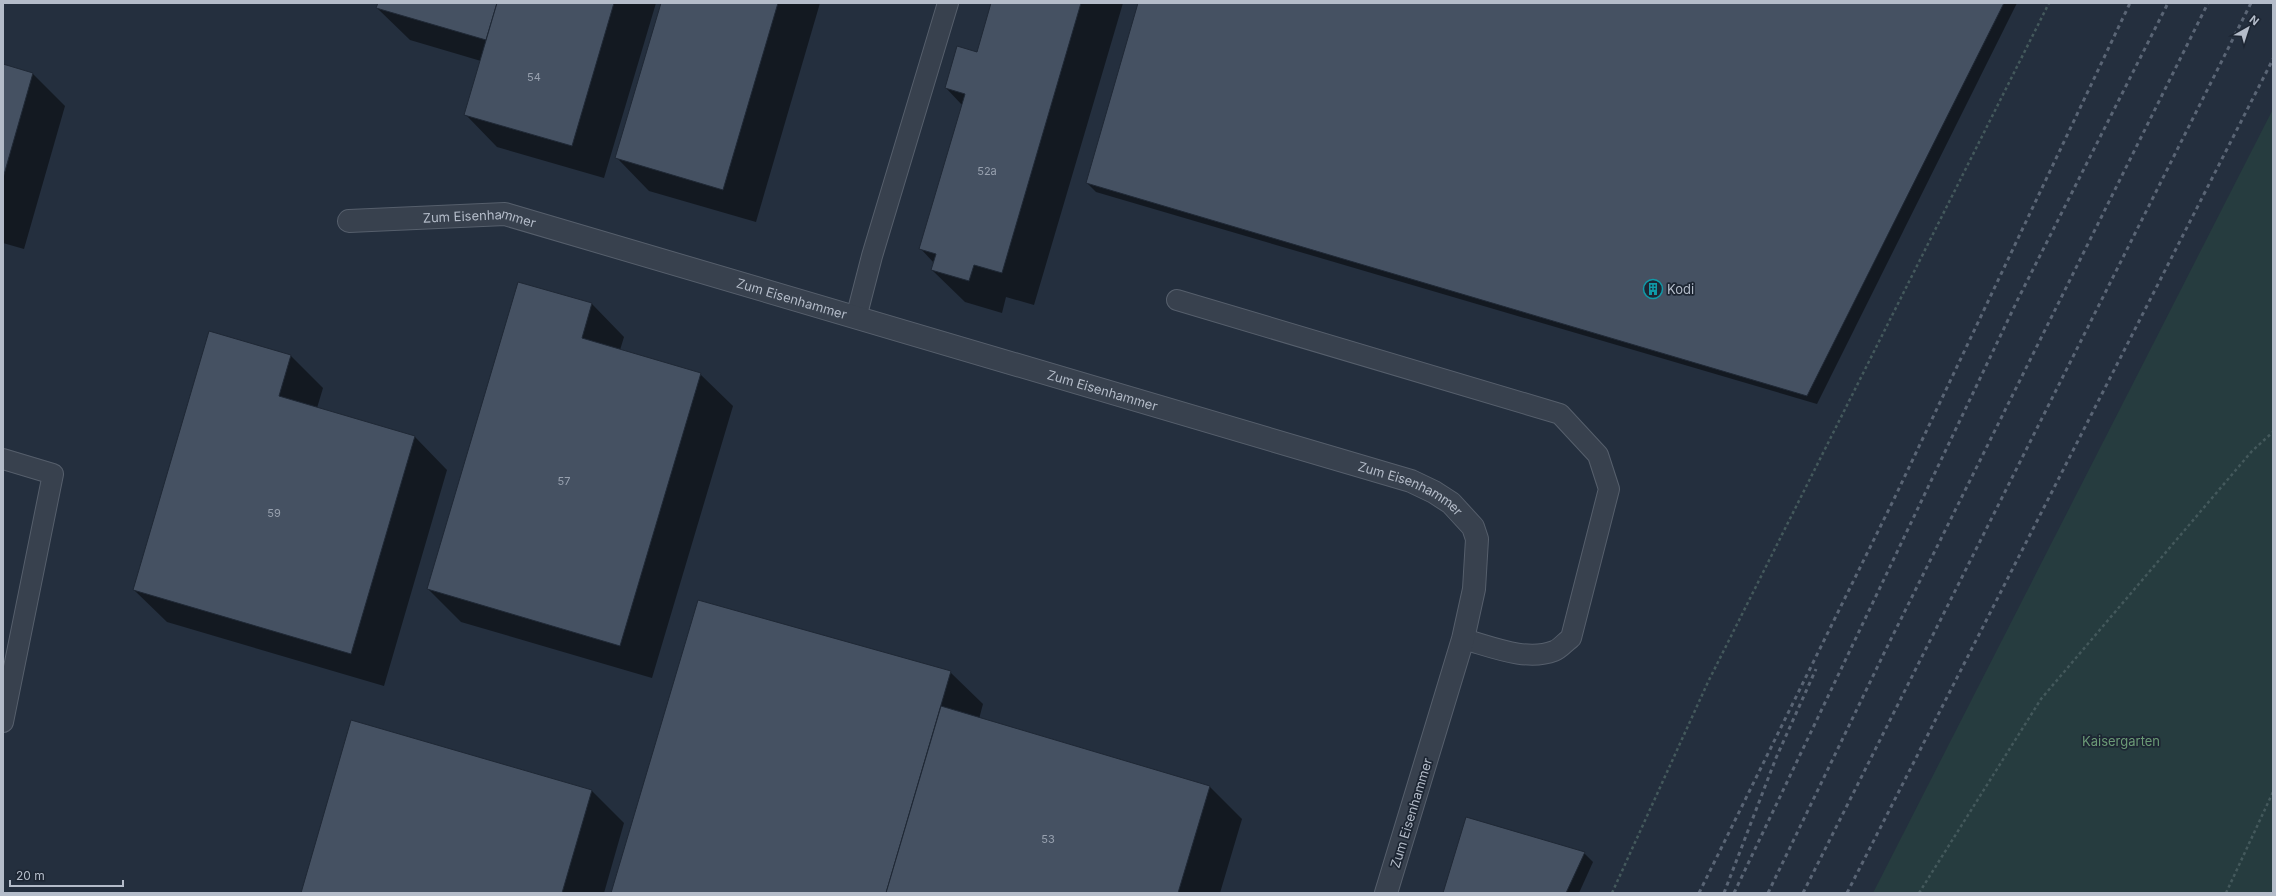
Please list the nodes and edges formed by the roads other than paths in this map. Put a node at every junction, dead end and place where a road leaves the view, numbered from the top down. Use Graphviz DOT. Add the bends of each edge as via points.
graph roads {
  1 [pos="948,3"];
  2 [pos="349,221"];
  3 [pos="1177,300"];
  4 [pos="856,318"];
  5 [pos="3,459"];
  6 [pos="1463,639"];
  7 [pos="3,722"];
  8 [pos="1386,893"];
  1 -- 4 [label="lane" via="872,256"];
  2 -- 4 [label="street, Zum Eisenhammer" via="505,214"];
  3 -- 6 [label="lane" via="1560,414 1598,455 1609,489 1571,638 1555,651 1537,656"];
  4 -- 6 [label="street, Zum Eisenhammer" via="1404,479 1434,492 1466,517 1477,539 1474,589"];
  5 -- 7 [label="lane" via="53,474"];
  6 -- 8 [label="street, Zum Eisenhammer"];
}
